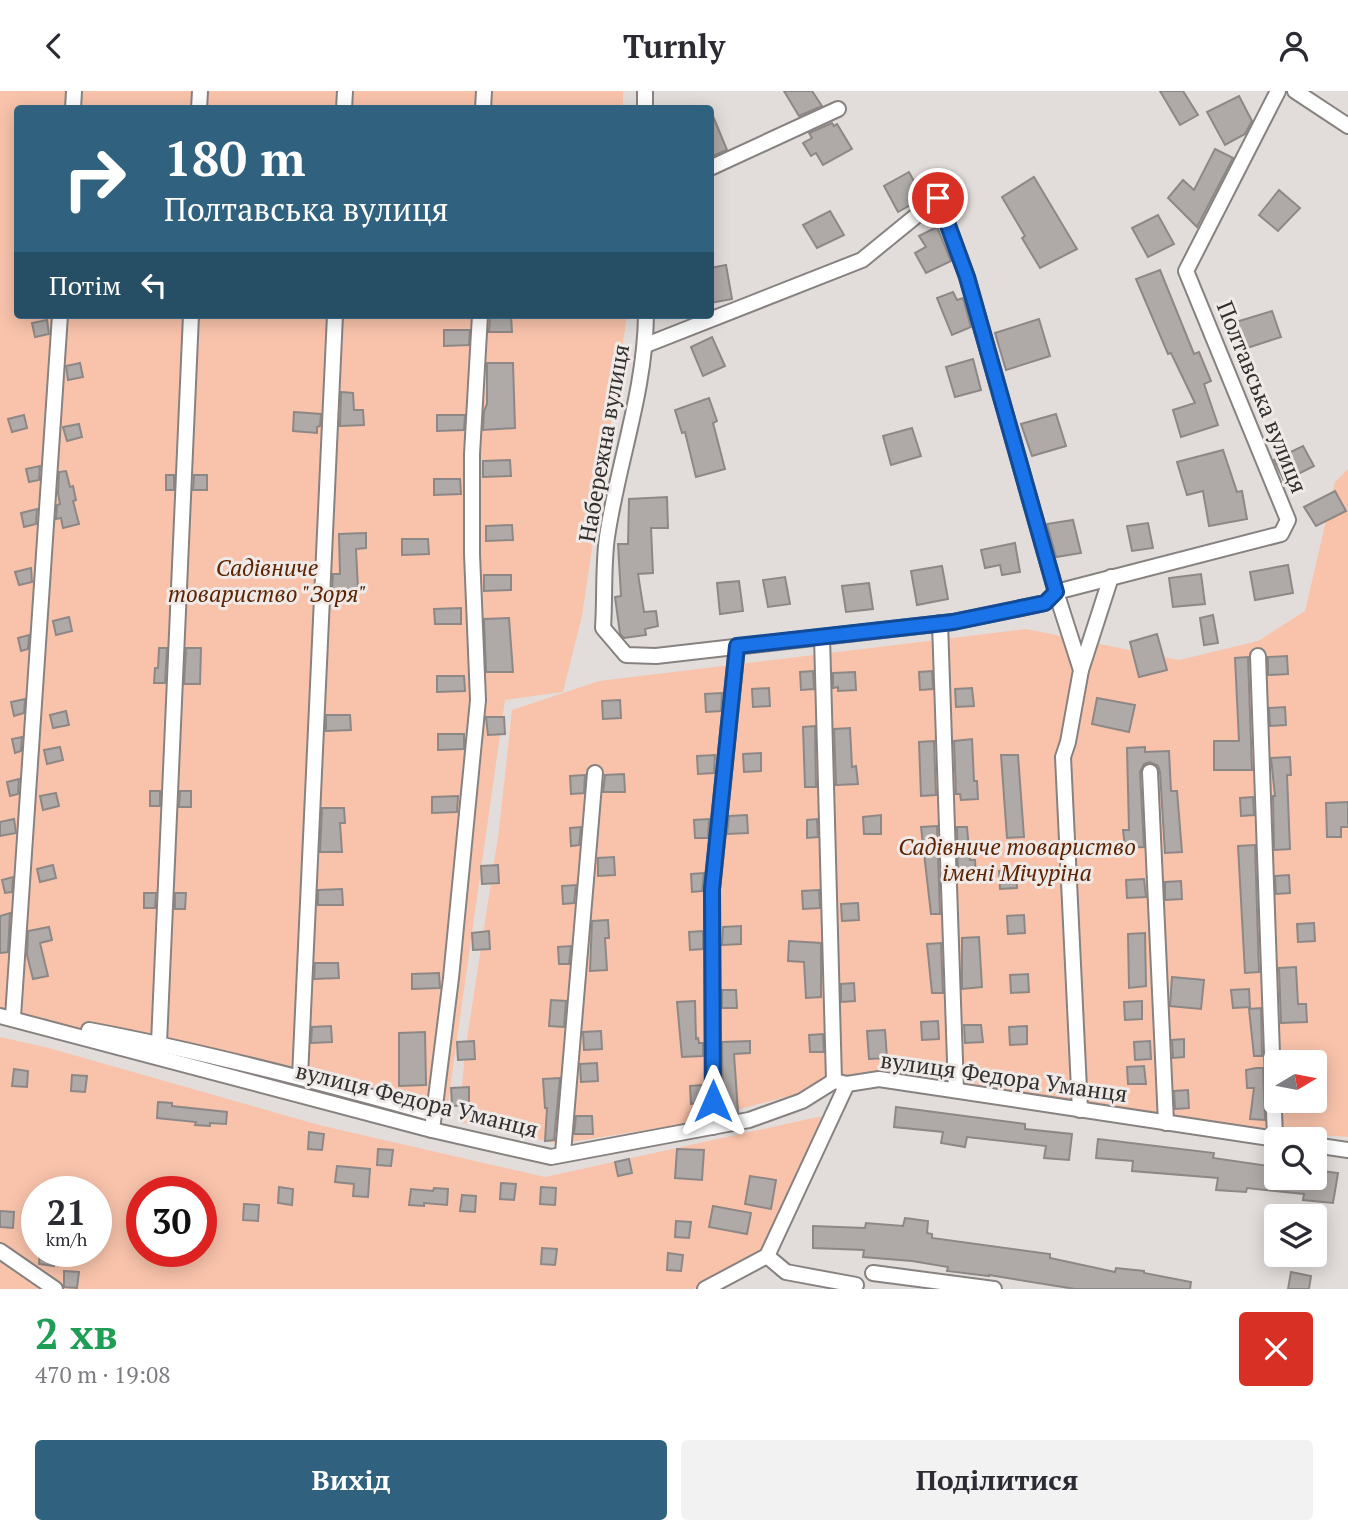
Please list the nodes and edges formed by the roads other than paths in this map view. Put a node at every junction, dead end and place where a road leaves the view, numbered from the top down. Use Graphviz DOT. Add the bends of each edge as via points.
graph roads {
  1 [pos="1278,91"];
  2 [pos="1294,91"];
  3 [pos="838,109"];
  4 [pos="1348,126"];
  5 [pos="714,166"];
  6 [pos="714,318"];
  7 [pos="60,319"];
  8 [pos="191,319"];
  9 [pos="335,319"];
  10 [pos="480,319"];
  11 [pos="646,319"];
  12 [pos="712,319"];
  13 [pos="646,345"];
  14 [pos="1111,577"];
  15 [pos="1056,592"];
  16 [pos="940,623"];
  17 [pos="822,637"];
  18 [pos="737,646"];
  19 [pos="626,655"];
  20 [pos="1258,656"];
  21 [pos="1081,670"];
  22 [pos="1150,772"];
  23 [pos="595,773"];
  24 [pos="4,1014"];
  25 [pos="159,1043"];
  26 [pos="300,1077"];
  27 [pos="841,1083"];
  28 [pos="956,1090"];
  29 [pos="1080,1110"];
  30 [pos="434,1114"];
  31 [pos="1166,1123"];
  32 [pos="713,1127"];
  33 [pos="1276,1127"];
  34 [pos="432,1130"];
  35 [pos="1264,1137"];
  36 [pos="1327,1147"];
  37 [pos="1348,1150"];
  38 [pos="563,1153"];
  39 [pos="0,1251"];
  40 [pos="766,1256"];
  41 [pos="873,1273"];
  42 [pos="856,1285"];
  43 [pos="55,1289"];
  44 [pos="705,1289"];
  45 [pos="994,1289"];
  1 -- 14 [label="street, Полтавська вулиця" via="1186,271 1288,520 1281,534"];
  2 -- 4 [label="street"];
  3 -- 5 [label="street"];
  6 -- 15 [label="street" via="862,260 938,198 967,277"];
  7 -- 24 [label="street"];
  8 -- 25 [label="street"];
  9 -- 26 [label="street"];
  10 -- 30 [label="street" via="472,467 478,700 452,978"];
  11 -- 13 [label="street, Набережна вулиця"];
  12 -- 13 [label="street"];
  13 -- 19 [label="street, Набережна вулиця" via="607,538 603,628"];
  14 -- 15 [label="street, Полтавська вулиця"];
  14 -- 21 [label="street"];
  15 -- 16 [label="street, Полтавська вулиця" via="1045,603"];
  15 -- 21 [label="street"];
  16 -- 17 [label="street, Полтавська вулиця"];
  16 -- 28 [label="street"];
  17 -- 18 [label="street, Полтавська вулиця"];
  17 -- 27 [label="street"];
  18 -- 19 [label="street, Полтавська вулиця"];
  18 -- 32 [label="street" via="712,889"];
  20 -- 33 [label="street"];
  21 -- 29 [label="street" via="1063,757"];
  22 -- 31 [label="street"];
  23 -- 38 [label="street"];
  24 -- 25 [label="street"];
  24 -- 34 [label="street, вулиця Федора Уманця"];
  25 -- 26 [label="street"];
  26 -- 30 [label="street"];
  27 -- 28 [label="street, вулиця Федора Уманця" via="879,1079"];
  27 -- 32 [label="street, вулиця Федора Уманця" via="749,1120"];
  27 -- 40 [label="street"];
  28 -- 29 [label="street, вулиця Федора Уманця"];
  29 -- 31 [label="street, вулиця Федора Уманця"];
  30 -- 34 [label="street"];
  31 -- 35 [label="street, вулиця Федора Уманця"];
  32 -- 38 [label="street, вулиця Федора Уманця"];
  34 -- 38 [label="street, вулиця Федора Уманця" via="551,1157"];
  36 -- 37 [label="street"];
  39 -- 43 [label="street"];
  40 -- 42 [label="street" via="786,1272"];
  40 -- 44 [label="street"];
  41 -- 45 [label="street"];
}
